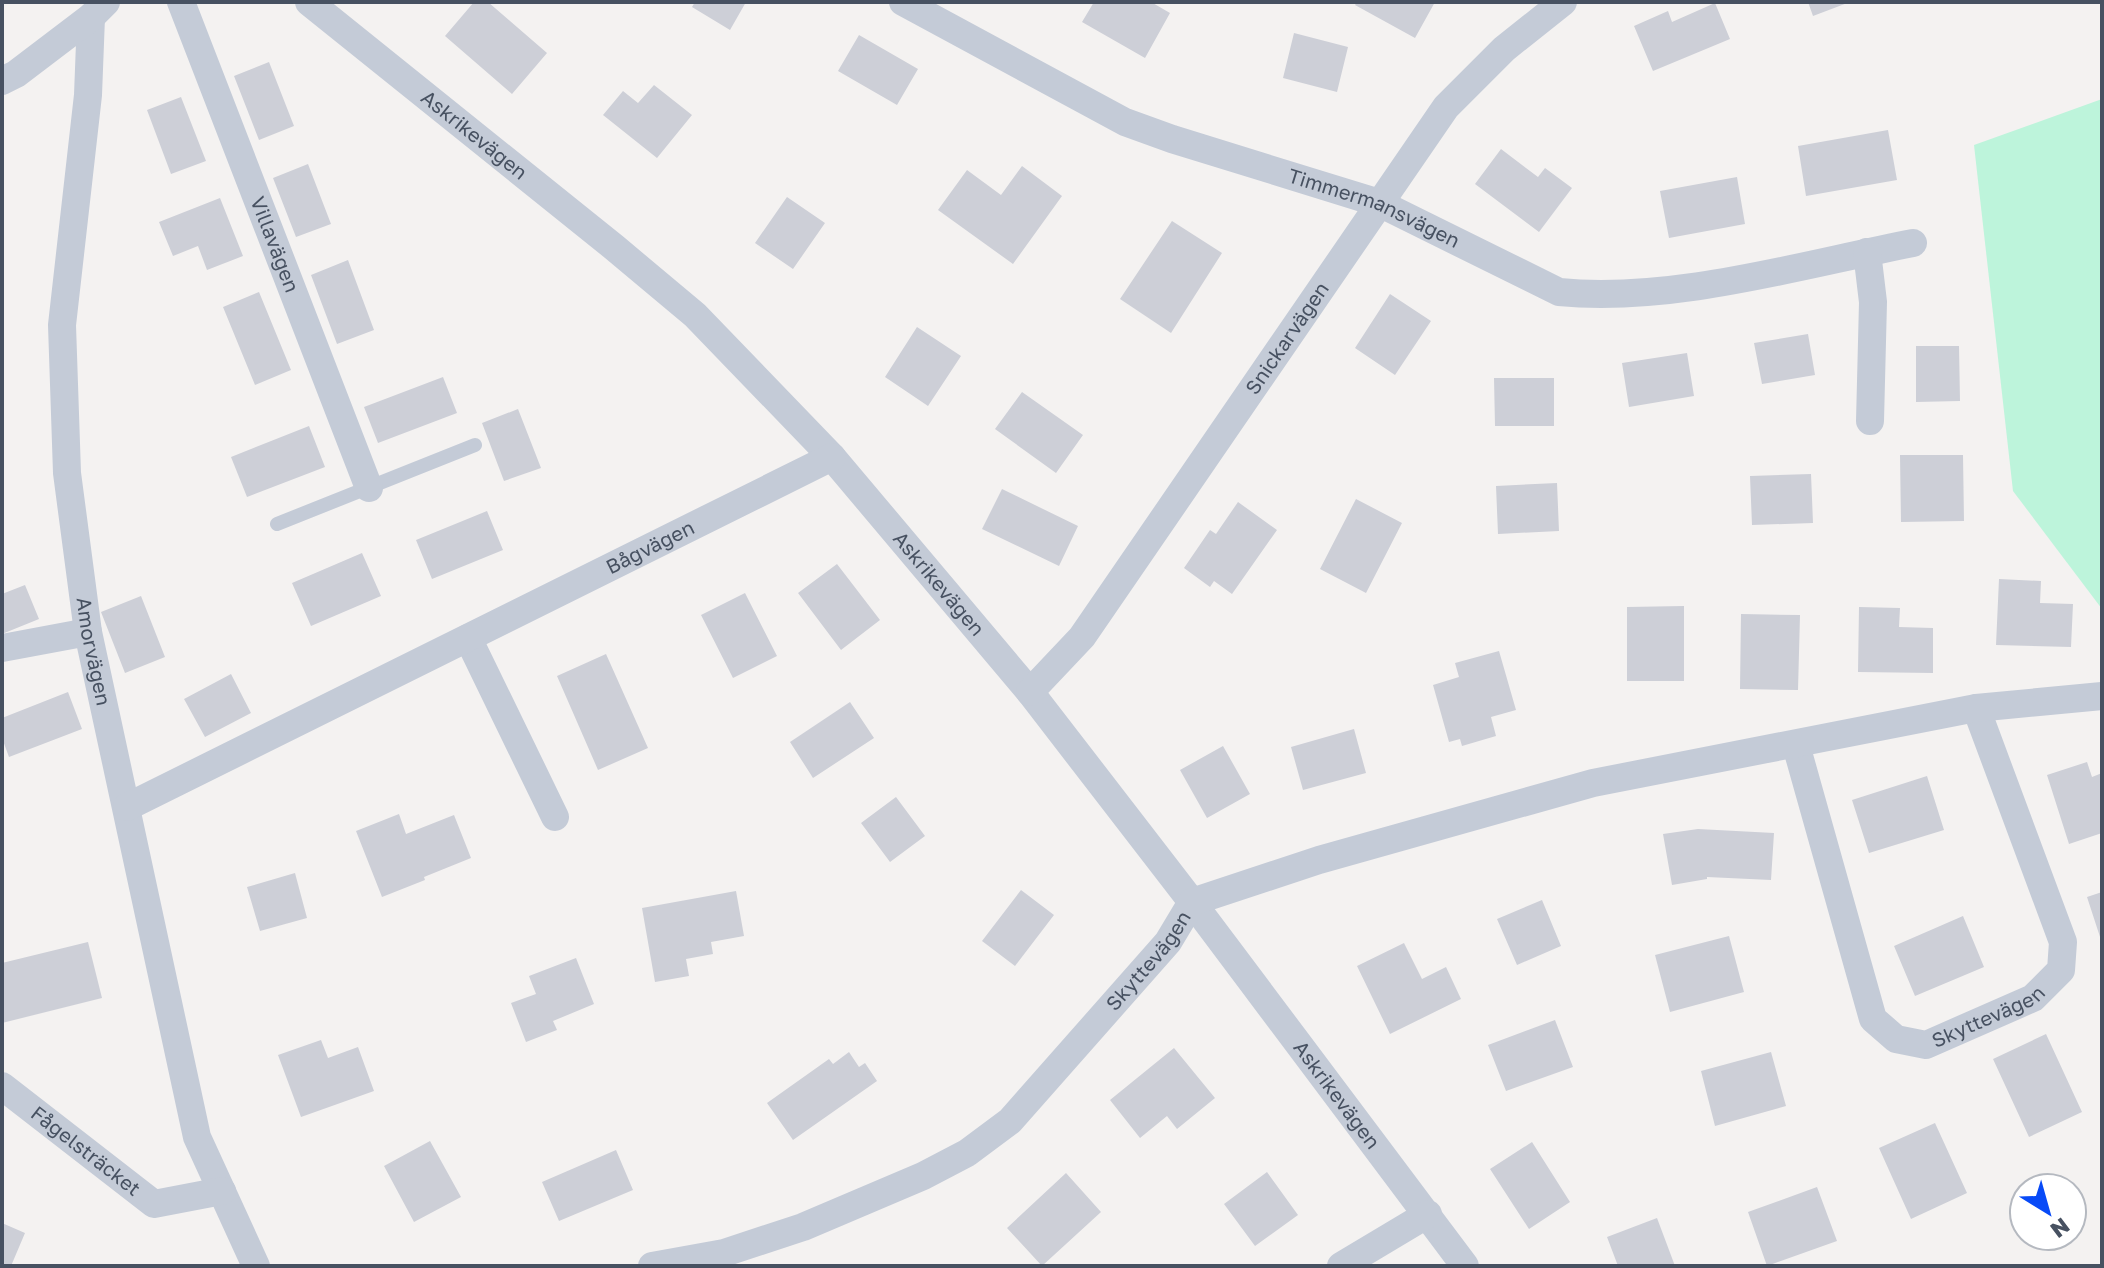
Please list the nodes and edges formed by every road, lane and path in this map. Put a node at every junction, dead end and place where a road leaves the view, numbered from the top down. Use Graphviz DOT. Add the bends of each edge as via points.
graph roads {
  1 [pos="181,2"];
  2 [pos="309,2"];
  3 [pos="903,2"];
  4 [pos="1563,2"];
  5 [pos="98,10"];
  6 [pos="2,81"];
  7 [pos="1379,203"];
  8 [pos="1913,243"];
  9 [pos="1867,252"];
  10 [pos="1870,421"];
  11 [pos="475,445"];
  12 [pos="832,457"];
  13 [pos="369,488"];
  14 [pos="277,524"];
  15 [pos="88,632"];
  16 [pos="468,638"];
  17 [pos="2,648"];
  18 [pos="1030,692"];
  19 [pos="2102,696"];
  20 [pos="1976,708"];
  21 [pos="1796,745"];
  22 [pos="127,807"];
  23 [pos="555,817"];
  24 [pos="1192,902"];
  25 [pos="2,1086"];
  26 [pos="222,1191"];
  27 [pos="1428,1214"];
  28 [pos="256,1266"];
  29 [pos="652,1266"];
  30 [pos="1341,1266"];
  31 [pos="1465,1266"];
  1 -- 13 [label="street, Villavägen"];
  2 -- 12 [label="street, Askrikevägen" via="695,315"];
  3 -- 7 [label="street, Timmermansvägen" via="1125,122"];
  4 -- 7 [label="street, Snickarvägen" via="1504,49 1446,107"];
  5 -- 6 [label="street"];
  5 -- 15 [label="street, Amorvägen" via="62,325 67,473"];
  7 -- 9 [label="street, Timmermansvägen" via="1559,292 1588,295 1717,283"];
  7 -- 18 [label="street, Snickarvägen" via="1082,637"];
  8 -- 9 [label="street, Timmermansvägen"];
  9 -- 10 [label="street" via="1873,302"];
  11 -- 13 [label="lane"];
  12 -- 16 [label="street, Bågvägen"];
  12 -- 18 [label="street, Askrikevägen"];
  13 -- 14 [label="lane"];
  15 -- 17 [label="street"];
  15 -- 22 [label="street, Amorvägen"];
  16 -- 22 [label="street, Bågvägen"];
  16 -- 23 [label="street"];
  18 -- 24 [label="street, Askrikevägen"];
  19 -- 20 [label="street, Skyttevägen"];
  20 -- 21 [label="street, Skyttevägen"];
  20 -- 21 [label="street, Skyttevägen" via="2063,942 2061,970 2033,998 1926,1045 1896,1039 1873,1019"];
  21 -- 24 [label="street, Skyttevägen" via="1593,783 1319,860"];
  22 -- 26 [label="street, Amorvägen" via="197,1137"];
  24 -- 27 [label="street, Askrikevägen"];
  24 -- 29 [label="street, Skyttevägen" via="1168,942 1010,1121 967,1153 803,1227 724,1253"];
  25 -- 26 [label="street, Fågelsträcket" via="154,1204"];
  26 -- 28 [label="street, Amorvägen"];
  27 -- 30 [label="street"];
  27 -- 31 [label="street, Askrikevägen"];
}
